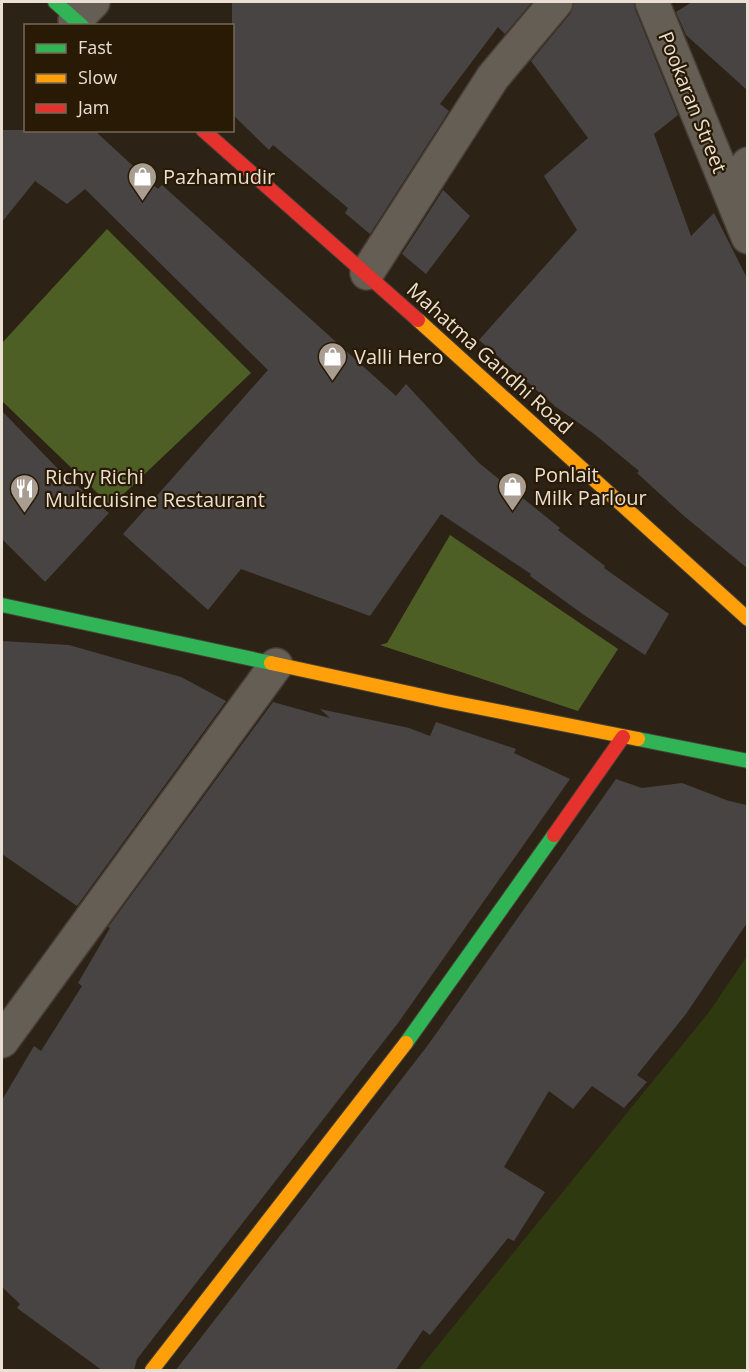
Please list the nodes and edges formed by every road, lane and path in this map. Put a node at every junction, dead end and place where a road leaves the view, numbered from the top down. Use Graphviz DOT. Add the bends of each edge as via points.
graph roads {
  1 [pos="556,2"];
  2 [pos="652,2"];
  3 [pos="205,132"];
  4 [pos="738,176"];
  5 [pos="747,237"];
  6 [pos="367,273"];
  7 [pos="2,605"];
  8 [pos="747,619"];
  9 [pos="276,665"];
  10 [pos="623,737"];
  11 [pos="747,761"];
  12 [pos="2,1041"];
  13 [pos="152,1371"];
  1 -- 6 [label="street" via="493,77"];
  2 -- 4 [label="street, Pookaran Street"];
  3 -- 6 [label="street, Mahatma Gandhi Road"];
  4 -- 5 [label="street, Pookaran Street"];
  6 -- 8 [label="street, Mahatma Gandhi Road"];
  7 -- 9 [label="street"];
  9 -- 10 [label="street"];
  9 -- 12 [label="street"];
  10 -- 11 [label="street"];
  10 -- 13 [label="street" via="413,1034"];
}
